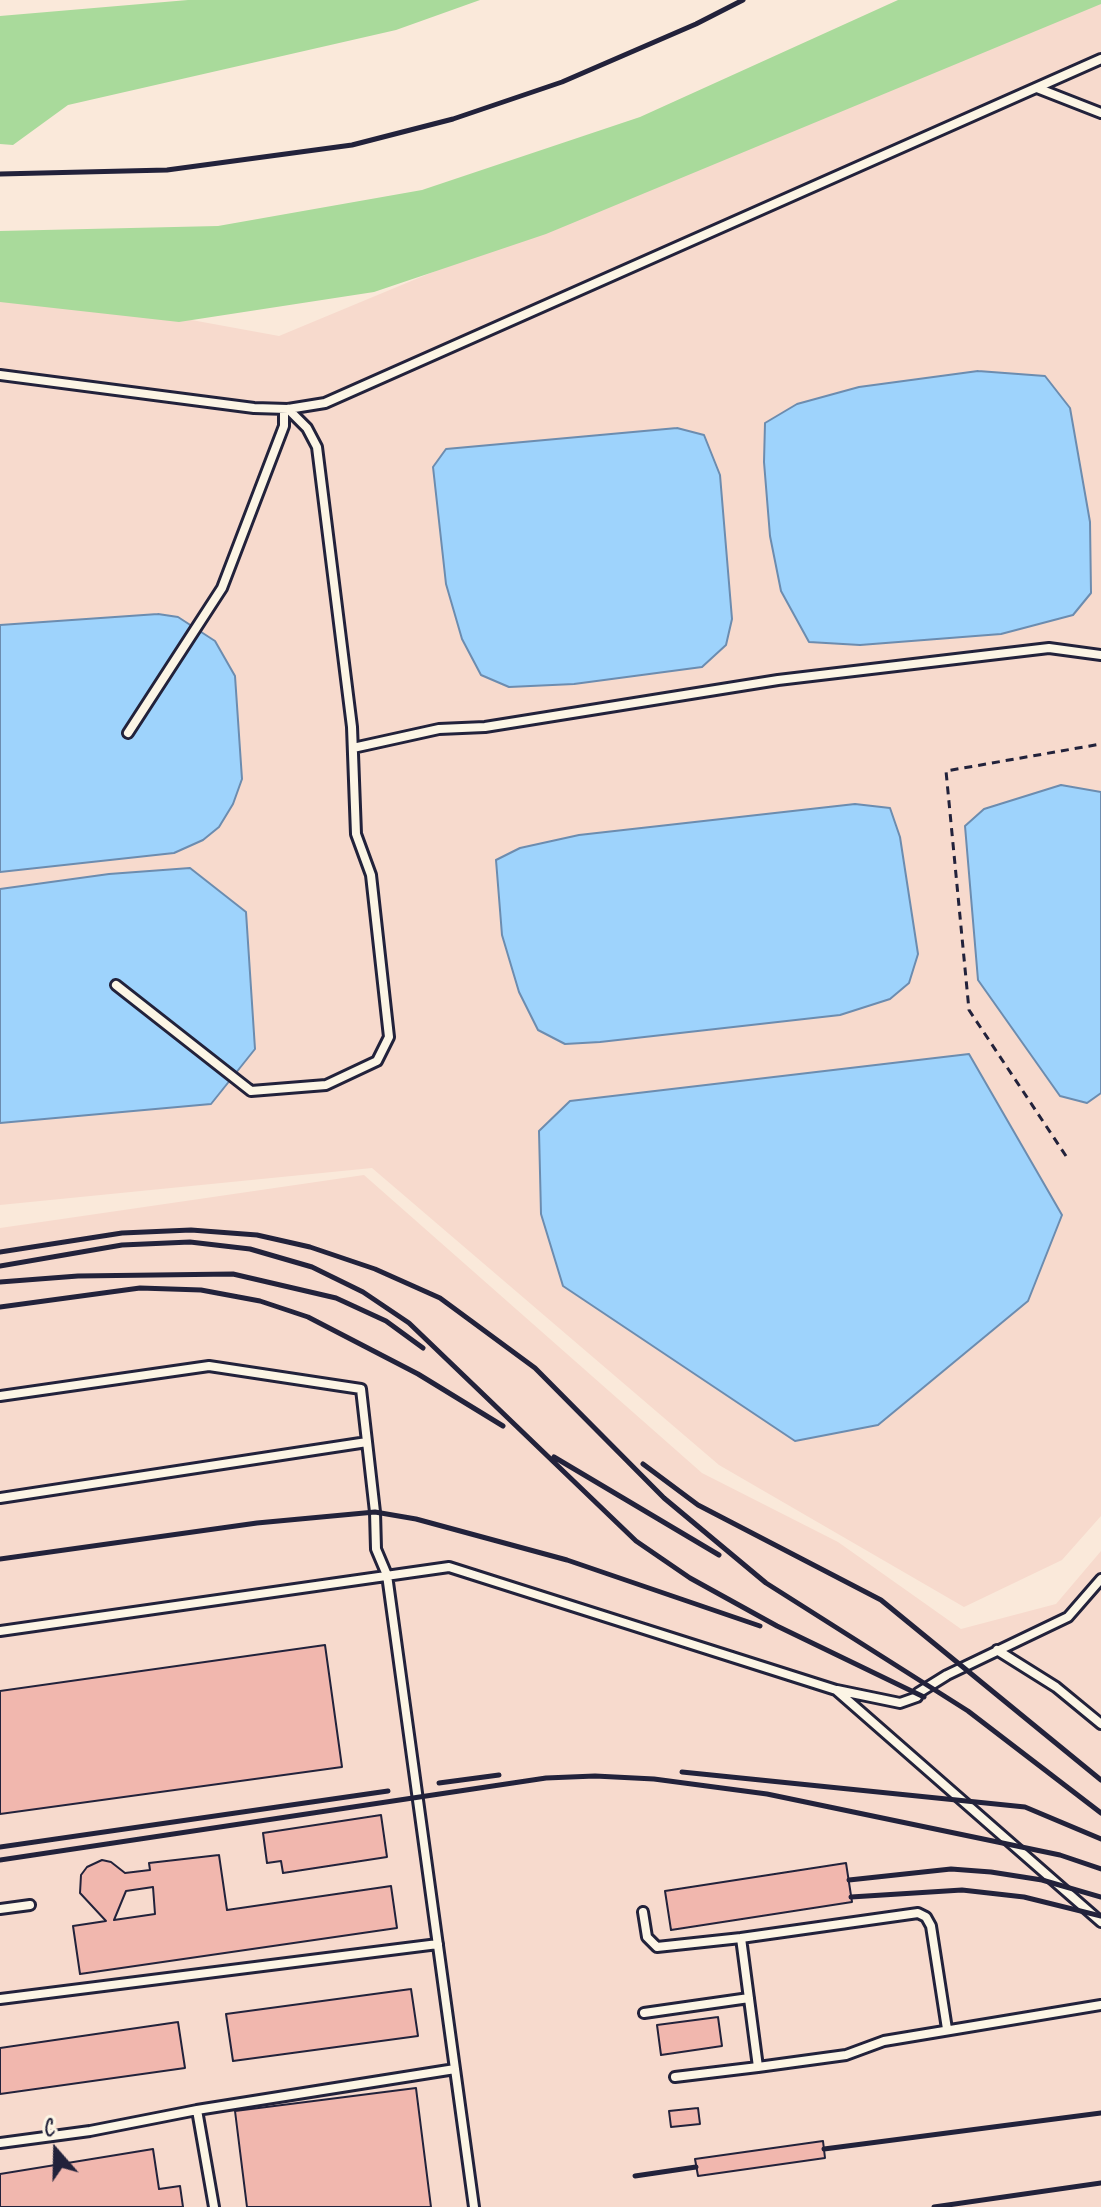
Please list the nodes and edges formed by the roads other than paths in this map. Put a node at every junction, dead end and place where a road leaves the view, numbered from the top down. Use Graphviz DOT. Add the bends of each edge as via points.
graph roads {
  1 [pos="1101,59"];
  2 [pos="1037,88"];
  3 [pos="1101,113"];
  4 [pos="0,375"];
  5 [pos="286,409"];
  6 [pos="1101,655"];
  7 [pos="128,733"];
  8 [pos="353,748"];
  9 [pos="116,985"];
  10 [pos="0,1396"];
  11 [pos="367,1442"];
  12 [pos="0,1498"];
  13 [pos="387,1575"];
  14 [pos="1101,1579"];
  15 [pos="0,1631"];
  16 [pos="997,1650"];
  17 [pos="836,1690"];
  18 [pos="1101,1724"];
  19 [pos="30,1905"];
  20 [pos="0,1909"];
  21 [pos="643,1912"];
  22 [pos="1101,1922"];
  23 [pos="741,1938"];
  24 [pos="438,1944"];
  25 [pos="749,1998"];
  26 [pos="0,1999"];
  27 [pos="1101,2005"];
  28 [pos="644,2013"];
  29 [pos="947,2029"];
  30 [pos="758,2067"];
  31 [pos="455,2069"];
  32 [pos="675,2077"];
  33 [pos="197,2110"];
  34 [pos="0,2143"];
  35 [pos="214,2207"];
  36 [pos="474,2207"];
  1 -- 2 [label="lane"];
  2 -- 3 [label="lane"];
  2 -- 5 [label="lane" via="374,384 325,403"];
  4 -- 5 [label="lane"];
  5 -- 7 [label="lane" via="222,588"];
  5 -- 8 [label="lane" via="307,428 317,447"];
  6 -- 8 [label="lane" via="1049,648 778,680 485,727 439,729"];
  8 -- 9 [label="lane" via="356,834 371,875 389,1037 377,1061 326,1085 251,1091"];
  10 -- 11 [label="lane" via="209,1366 361,1389"];
  11 -- 12 [label="lane"];
  11 -- 13 [label="lane" via="376,1549"];
  13 -- 15 [label="lane"];
  13 -- 17 [label="lane" via="449,1567"];
  13 -- 24 [label="lane"];
  14 -- 16 [label="lane" via="1068,1617"];
  16 -- 17 [label="lane" via="900,1703"];
  16 -- 18 [label="lane" via="1056,1687"];
  17 -- 22 [label="lane"];
  19 -- 20 [label="lane"];
  21 -- 23 [label="lane" via="647,1937 657,1947"];
  23 -- 25 [label="lane"];
  23 -- 29 [label="lane" via="918,1913 931,1926"];
  24 -- 26 [label="lane"];
  24 -- 31 [label="lane"];
  25 -- 28 [label="lane"];
  25 -- 30 [label="lane"];
  27 -- 29 [label="lane"];
  29 -- 30 [label="lane" via="884,2041 846,2055"];
  30 -- 32 [label="lane"];
  31 -- 33 [label="lane"];
  31 -- 36 [label="lane"];
  33 -- 34 [label="lane"];
  33 -- 35 [label="lane"];
}
